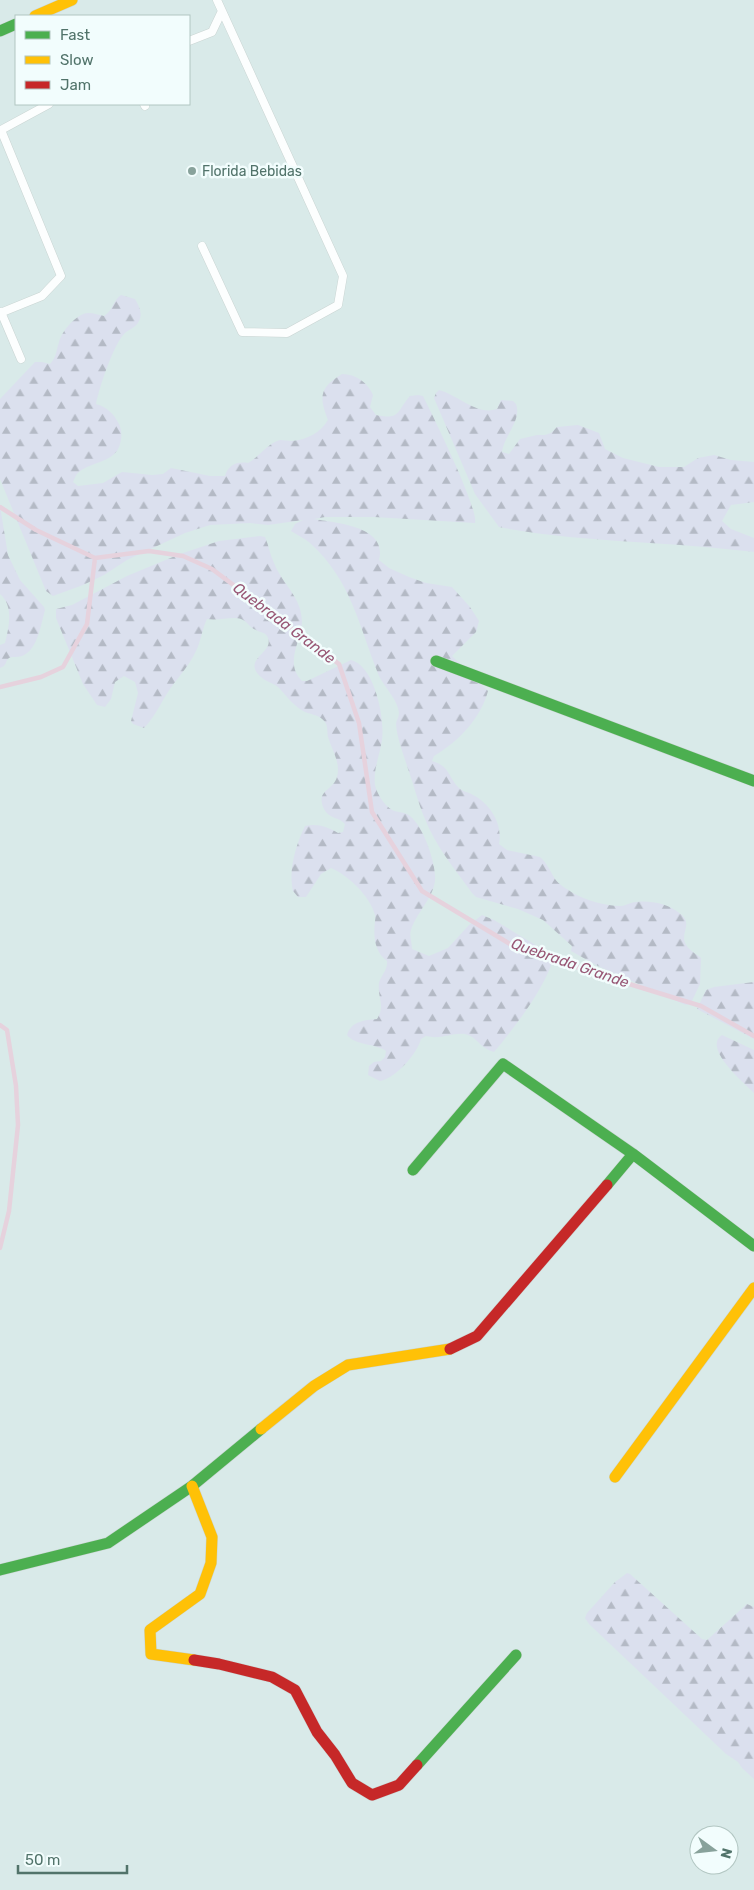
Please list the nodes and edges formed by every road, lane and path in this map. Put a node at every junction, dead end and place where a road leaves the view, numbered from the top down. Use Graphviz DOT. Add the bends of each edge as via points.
graph roads {
  1 [pos="72,0"];
  2 [pos="217,0"];
  3 [pos="222,11"];
  4 [pos="36,15"];
  5 [pos="15,24"];
  6 [pos="0,31"];
  7 [pos="190,42"];
  8 [pos="47,105"];
  9 [pos="202,246"];
  10 [pos="1,312"];
  11 [pos="21,359"];
  12 [pos="436,661"];
  13 [pos="754,781"];
  14 [pos="634,1154"];
  15 [pos="413,1170"];
  16 [pos="754,1246"];
  17 [pos="754,1288"];
  18 [pos="615,1477"];
  19 [pos="192,1486"];
  20 [pos="0,1570"];
  21 [pos="516,1655"];
  1 -- 4 [label="street"];
  2 -- 3 [label="lane"];
  3 -- 7 [label="lane" via="212,32"];
  3 -- 9 [label="lane" via="343,276 338,305 287,333 242,332"];
  5 -- 6 [label="street"];
  8 -- 10 [label="lane" via="1,130 60,276 42,296"];
  10 -- 11 [label="lane"];
  12 -- 13 [label="street"];
  14 -- 15 [label="street" via="502,1064"];
  14 -- 16 [label="street"];
  14 -- 19 [label="street" via="477,1336 450,1349 348,1366 314,1386"];
  17 -- 18 [label="street"];
  19 -- 20 [label="street" via="108,1543"];
  19 -- 21 [label="street" via="212,1537 211,1564 200,1594 150,1630 151,1654 219,1664 272,1677 295,1690 317,1732 352,1783 372,1795 398,1785"];
}
